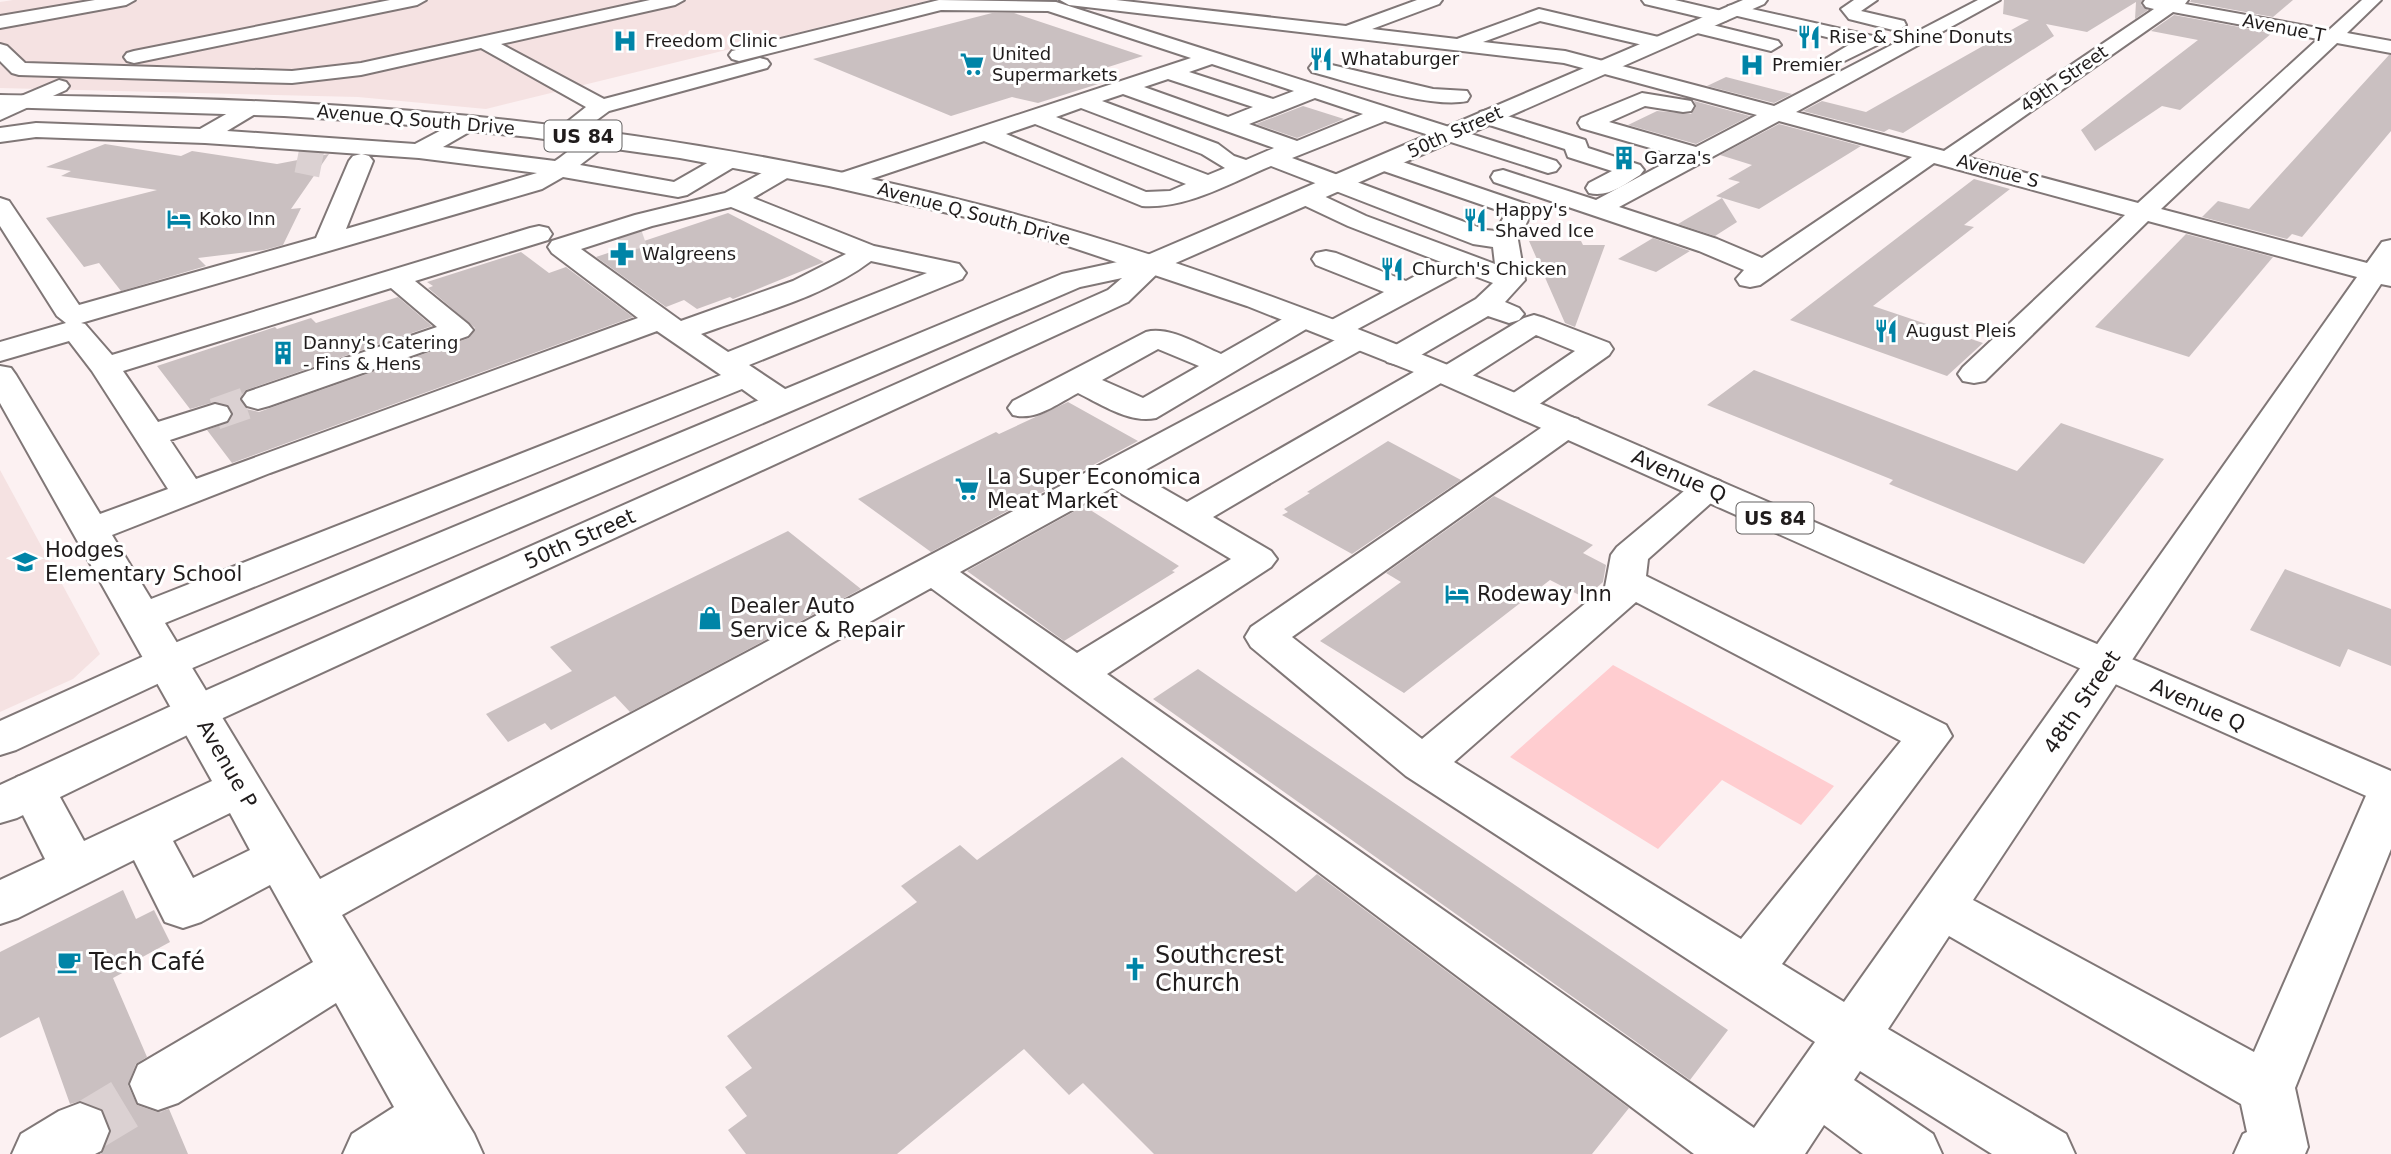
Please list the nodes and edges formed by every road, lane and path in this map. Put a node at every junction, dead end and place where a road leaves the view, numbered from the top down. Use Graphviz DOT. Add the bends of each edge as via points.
graph roads {
  1 [pos="126,0"];
  2 [pos="416,0"];
  3 [pos="675,0"];
  4 [pos="1069,0"];
  5 [pos="1433,0"];
  6 [pos="1651,0"];
  7 [pos="1876,0"];
  8 [pos="1957,0"];
  9 [pos="1965,0"];
  10 [pos="1991,0"];
  11 [pos="2137,0"];
  12 [pos="2372,0"];
  13 [pos="2175,3"];
  14 [pos="1740,6"];
  15 [pos="0,22"];
  16 [pos="1292,25"];
  17 [pos="1693,28"];
  18 [pos="1348,32"];
  19 [pos="1657,32"];
  20 [pos="2334,37"];
  21 [pos="1253,38"];
  22 [pos="485,43"];
  23 [pos="1279,43"];
  24 [pos="1458,44"];
  25 [pos="2391,47"];
  26 [pos="1784,48"];
  27 [pos="0,50"];
  28 [pos="1393,52"];
  29 [pos="1213,53"];
  30 [pos="739,55"];
  31 [pos="1631,55"];
  32 [pos="1809,63"];
  33 [pos="760,64"];
  34 [pos="1304,65"];
  35 [pos="1604,67"];
  36 [pos="10,69"];
  37 [pos="1499,70"];
  38 [pos="94,71"];
  39 [pos="1169,72"];
  40 [pos="1525,76"];
  41 [pos="1569,82"];
  42 [pos="1123,87"];
  43 [pos="1314,91"];
  44 [pos="1459,96"];
  45 [pos="1642,99"];
  46 [pos="1081,101"];
  47 [pos="12,102"];
  48 [pos="1762,105"];
  49 [pos="601,106"];
  50 [pos="1271,106"];
  51 [pos="248,108"];
  52 [pos="1505,110"];
  53 [pos="0,113"];
  54 [pos="1384,113"];
  55 [pos="1035,116"];
  56 [pos="1589,122"];
  57 [pos="468,123"];
  58 [pos="1233,126"];
  59 [pos="985,133"];
  60 [pos="563,134"];
  61 [pos="1450,134"];
  62 [pos="0,135"];
  63 [pos="209,136"];
  64 [pos="604,139"];
  65 [pos="1295,148"];
  66 [pos="1417,149"];
  67 [pos="419,151"];
  68 [pos="1696,155"];
  69 [pos="1940,156"];
  70 [pos="1270,158"];
  71 [pos="731,159"];
  72 [pos="361,161"];
  73 [pos="1383,163"];
  74 [pos="322,165"];
  75 [pos="1548,166"];
  76 [pos="1246,168"];
  77 [pos="559,169"];
  78 [pos="786,169"];
  79 [pos="1632,170"];
  80 [pos="1670,170"];
  81 [pos="586,175"];
  82 [pos="841,181"];
  83 [pos="1208,184"];
  84 [pos="1336,184"];
  85 [pos="1450,186"];
  86 [pos="1306,197"];
  87 [pos="733,199"];
  88 [pos="674,202"];
  89 [pos="1610,203"];
  90 [pos="0,206"];
  91 [pos="1402,208"];
  92 [pos="2144,211"];
  93 [pos="651,231"];
  94 [pos="1379,233"];
  95 [pos="1505,240"];
  96 [pos="618,242"];
  97 [pos="327,243"];
  98 [pos="558,246"];
  99 [pos="866,252"];
  100 [pos="1153,264"];
  101 [pos="1458,264"];
  102 [pos="2385,267"];
  103 [pos="395,278"];
  104 [pos="1511,280"];
  105 [pos="1407,291"];
  106 [pos="307,305"];
  107 [pos="1486,305"];
  108 [pos="1534,324"];
  109 [pos="668,326"];
  110 [pos="1331,329"];
  111 [pos="75,330"];
  112 [pos="200,338"];
  113 [pos="0,352"];
  114 [pos="1398,356"];
  115 [pos="1224,366"];
  116 [pos="105,367"];
  117 [pos="735,370"];
  118 [pos="1444,374"];
  119 [pos="1974,374"];
  120 [pos="0,375"];
  121 [pos="1077,381"];
  122 [pos="258,399"];
  123 [pos="783,402"];
  124 [pos="1517,405"];
  125 [pos="1024,408"];
  126 [pos="215,414"];
  127 [pos="1566,426"];
  128 [pos="149,436"];
  129 [pos="1112,473"];
  130 [pos="1708,488"];
  131 [pos="189,494"];
  132 [pos="1187,517"];
  133 [pos="91,530"];
  134 [pos="932,571"];
  135 [pos="1625,581"];
  136 [pos="142,617"];
  137 [pos="168,663"];
  138 [pos="2108,665"];
  139 [pos="1077,673"];
  140 [pos="197,712"];
  141 [pos="0,739"];
  142 [pos="1422,764"];
  143 [pos="240,788"];
  144 [pos="2391,791"];
  145 [pos="17,797"];
  146 [pos="145,833"];
  147 [pos="281,856"];
  148 [pos="74,867"];
  149 [pos="0,902"];
  150 [pos="1941,907"];
  151 [pos="310,908"];
  152 [pos="1747,970"];
  153 [pos="344,971"];
  154 [pos="1853,1037"];
  155 [pos="158,1084"];
  156 [pos="1817,1087"];
  157 [pos="2267,1088"];
  158 [pos="442,1135"];
  159 [pos="373,1154"];
  160 [pos="1741,1154"];
  161 [pos="1771,1154"];
  162 [pos="1912,1154"];
  163 [pos="2045,1154"];
  164 [pos="2264,1154"];
  1 -- 15 [label="main road"];
  2 -- 38 [label="main road" via="119,60"];
  3 -- 22 [label="main road"];
  4 -- 16 [label="main road"];
  5 -- 18 [label="main road"];
  6 -- 14 [label="main road"];
  7 -- 8 [label="main road" via="1873,5 1886,13 1916,14"];
  7 -- 9 [label="main road" via="1850,9 1855,15 1908,27 1919,26"];
  10 -- 48 [label="main road"];
  11 -- 13 [label="main road, Avenue T"];
  12 -- 20 [label="main road"];
  13 -- 20 [label="main road, Avenue T"];
  13 -- 69 [label="main road, 49th Street"];
  14 -- 17 [label="main road, 50th Street"];
  14 -- 32 [label="main road" via="1870,41 1834,60"];
  16 -- 18 [label="main road"];
  16 -- 21 [label="main road"];
  17 -- 19 [label="main road, 50th Street"];
  17 -- 26 [label="main road"];
  18 -- 28 [label="main road"];
  19 -- 24 [label="main road" via="1539,15"];
  19 -- 31 [label="main road, 50th Street"];
  20 -- 25 [label="main road, Avenue T"];
  20 -- 92 [label="main road"];
  22 -- 38 [label="main road" via="361,69 292,77"];
  22 -- 49 [label="main road"];
  23 -- 28 [label="main road" via="1300,37"];
  24 -- 28 [label="main road, Avenue S"];
  24 -- 35 [label="main road, Avenue S" via="1565,57"];
  27 -- 36 [label="main road"];
  28 -- 37 [label="main road"];
  28 -- 44 [label="main road"];
  29 -- 30 [label="main road" via="1050,6 941,5"];
  29 -- 39 [label="main road"];
  29 -- 43 [label="main road"];
  31 -- 35 [label="main road, 50th Street"];
  31 -- 48 [label="main road"];
  33 -- 49 [label="main road"];
  34 -- 44 [label="main road"];
  35 -- 41 [label="main road, 50th Street"];
  35 -- 48 [label="main road, Avenue S"];
  36 -- 38 [label="main road"];
  38 -- 47 [label="main road"];
  39 -- 42 [label="main road"];
  39 -- 50 [label="main road"];
  40 -- 41 [label="main road"];
  41 -- 45 [label="main road"];
  41 -- 52 [label="main road, 50th Street"];
  42 -- 46 [label="main road"];
  42 -- 58 [label="main road"];
  43 -- 50 [label="main road"];
  43 -- 54 [label="main road"];
  44 -- 52 [label="main road"];
  45 -- 48 [label="main road"];
  45 -- 56 [label="main road"];
  46 -- 55 [label="main road"];
  46 -- 76 [label="main road" via="1210,149"];
  47 -- 51 [label="main road, Avenue Q South Drive / US 84"];
  47 -- 53 [label="main road"];
  48 -- 68 [label="main road"];
  48 -- 69 [label="main road, Avenue S"];
  49 -- 60 [label="main road"];
  50 -- 58 [label="main road" via="1236,120"];
  51 -- 57 [label="main road, Avenue Q South Drive / US 84"];
  51 -- 63 [label="main road"];
  52 -- 56 [label="main road" via="1561,114"];
  52 -- 61 [label="main road, 50th Street"];
  52 -- 79 [label="main road" via="1577,145 1576,152"];
  54 -- 61 [label="main road"];
  54 -- 65 [label="main road"];
  55 -- 59 [label="main road"];
  55 -- 83 [label="main road"];
  56 -- 68 [label="main road"];
  57 -- 60 [label="main road, Avenue Q South Drive / US 84"];
  57 -- 67 [label="main road"];
  58 -- 65 [label="main road"];
  59 -- 82 [label="main road"];
  59 -- 83 [label="main road" via="1142,199 1168,199"];
  60 -- 64 [label="main road, Avenue Q South Drive / US 84"];
  61 -- 66 [label="main road, 50th Street"];
  61 -- 75 [label="main road"];
  62 -- 63 [label="main road" via="36,130"];
  63 -- 67 [label="main road" via="290,151"];
  64 -- 71 [label="main road, Avenue Q South Drive / US 84"];
  64 -- 77 [label="main road"];
  65 -- 70 [label="main road"];
  66 -- 73 [label="main road, 50th Street"];
  66 -- 89 [label="main road"];
  67 -- 72 [label="main road"];
  67 -- 77 [label="main road"];
  68 -- 80 [label="main road"];
  69 -- 89 [label="main road, 49th Street" via="1757,274 1708,244"];
  69 -- 92 [label="main road, Avenue S"];
  70 -- 76 [label="main road"];
  70 -- 84 [label="main road"];
  71 -- 78 [label="main road, Avenue Q South Drive / US 84"];
  71 -- 88 [label="main road"];
  72 -- 74 [label="main road"];
  72 -- 97 [label="main road"];
  73 -- 84 [label="main road, 50th Street"];
  73 -- 85 [label="main road"];
  76 -- 83 [label="main road"];
  77 -- 81 [label="main road"];
  77 -- 97 [label="main road" via="533,184"];
  78 -- 82 [label="main road, Avenue Q South Drive / US 84"];
  78 -- 87 [label="main road"];
  79 -- 80 [label="main road"];
  79 -- 89 [label="main road" via="1597,189"];
  80 -- 89 [label="main road"];
  81 -- 88 [label="main road"];
  81 -- 106 [label="main road" via="269,268"];
  82 -- 100 [label="main road, Avenue Q South Drive / US 84" via="982,213"];
  84 -- 86 [label="main road, 50th Street"];
  84 -- 91 [label="main road"];
  85 -- 91 [label="main road"];
  85 -- 95 [label="main road" via="1531,213"];
  86 -- 94 [label="main road"];
  86 -- 100 [label="main road, 50th Street"];
  87 -- 88 [label="main road"];
  87 -- 99 [label="main road"];
  88 -- 93 [label="main road" via="658,229"];
  88 -- 98 [label="main road"];
  90 -- 97 [label="main road" via="72,316"];
  91 -- 95 [label="main road" via="1482,238"];
  92 -- 102 [label="main road, Avenue S"];
  92 -- 119 [label="main road"];
  94 -- 101 [label="main road"];
  94 -- 105 [label="main road" via="1325,259"];
  95 -- 104 [label="main road"];
  96 -- 98 [label="main road"];
  98 -- 103 [label="main road"];
  98 -- 109 [label="main road"];
  99 -- 109 [label="main road" via="851,266 804,286"];
  99 -- 117 [label="main road" via="918,261 952,273"];
  100 -- 110 [label="main road, Avenue Q / US 84"];
  100 -- 123 [label="main road, 50th Street" via="1072,280"];
  100 -- 140 [label="main road, 50th Street" via="1118,296"];
  101 -- 104 [label="main road"];
  101 -- 105 [label="main road"];
  102 -- 138 [label="main road, 48th Street"];
  103 -- 106 [label="main road"];
  103 -- 122 [label="main road" via="458,330"];
  104 -- 107 [label="main road"];
  105 -- 110 [label="main road"];
  106 -- 112 [label="main road"];
  107 -- 108 [label="main road"];
  107 -- 114 [label="main road"];
  108 -- 118 [label="main road"];
  108 -- 124 [label="main road" via="1598,349"];
  109 -- 117 [label="main road"];
  109 -- 131 [label="main road" via="258,466"];
  110 -- 114 [label="main road, Avenue Q / US 84"];
  110 -- 115 [label="main road"];
  110 -- 129 [label="main road"];
  111 -- 112 [label="main road" via="86,321 161,299"];
  111 -- 113 [label="main road"];
  111 -- 116 [label="main road"];
  112 -- 116 [label="main road"];
  114 -- 118 [label="main road, Avenue Q / US 84"];
  115 -- 121 [label="main road" via="1157,338"];
  115 -- 121 [label="main road" via="1144,411"];
  116 -- 128 [label="main road"];
  117 -- 123 [label="main road"];
  117 -- 136 [label="main road"];
  118 -- 124 [label="main road, Avenue Q / US 84"];
  118 -- 132 [label="main road"];
  120 -- 133 [label="main road, Avenue P"];
  121 -- 125 [label="main road"];
  123 -- 137 [label="main road, 50th Street"];
  124 -- 127 [label="main road, Avenue Q / US 84"];
  126 -- 128 [label="main road"];
  127 -- 130 [label="main road, Avenue Q / US 84"];
  127 -- 142 [label="main road" via="1265,637"];
  128 -- 131 [label="main road"];
  129 -- 132 [label="main road"];
  129 -- 134 [label="main road"];
  130 -- 135 [label="main road" via="1630,555"];
  130 -- 138 [label="main road, Avenue Q / US 84"];
  131 -- 133 [label="main road"];
  132 -- 139 [label="main road" via="1258,559"];
  133 -- 136 [label="main road, Avenue P"];
  134 -- 139 [label="main road"];
  134 -- 151 [label="main road"];
  135 -- 142 [label="main road" via="1624,592"];
  135 -- 152 [label="main road" via="1930,736"];
  136 -- 137 [label="main road, Avenue P"];
  137 -- 140 [label="main road, Avenue P"];
  137 -- 141 [label="main road, 50th Street"];
  138 -- 144 [label="main road, Avenue Q / US 84"];
  138 -- 150 [label="main road, 48th Street"];
  139 -- 160 [label="main road"];
  140 -- 143 [label="main road, Avenue P"];
  140 -- 145 [label="main road, 50th Street"];
  142 -- 152 [label="main road"];
  143 -- 146 [label="main road"];
  143 -- 147 [label="main road, Avenue P"];
  144 -- 157 [label="main road"];
  145 -- 148 [label="main road"];
  146 -- 147 [label="main road" via="183,907"];
  146 -- 148 [label="main road"];
  147 -- 151 [label="main road, Avenue P"];
  148 -- 149 [label="main road"];
  150 -- 154 [label="main road, 48th Street"];
  150 -- 157 [label="main road"];
  151 -- 153 [label="main road, Avenue P"];
  152 -- 154 [label="main road"];
  153 -- 155 [label="main road"];
  153 -- 158 [label="main road, Avenue P"];
  154 -- 156 [label="main road, 48th Street"];
  154 -- 163 [label="main road"];
  156 -- 161 [label="main road, 48th Street"];
  156 -- 162 [label="main road"];
  157 -- 164 [label="main road" via="2279,1147"];
  158 -- 159 [label="main road"];
}
